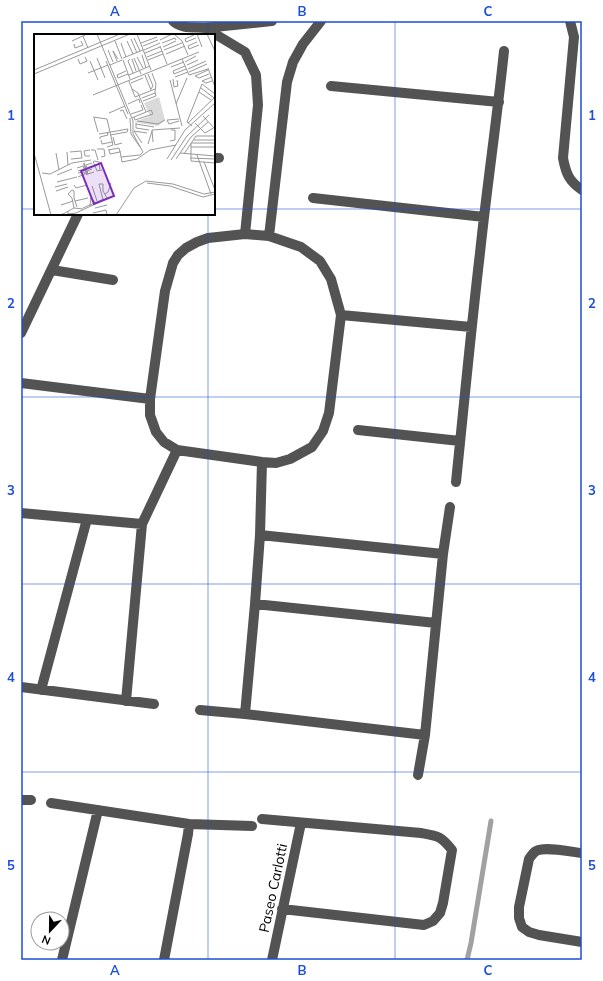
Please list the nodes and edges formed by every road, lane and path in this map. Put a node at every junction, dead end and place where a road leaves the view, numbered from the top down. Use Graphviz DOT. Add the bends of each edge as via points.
graph roads {
  1 [pos="173,21"];
  2 [pos="272,21"];
  3 [pos="321,21"];
  4 [pos="570,21"];
  5 [pos="205,28"];
  6 [pos="504,52"];
  7 [pos="331,86"];
  8 [pos="499,102"];
  9 [pos="582,190"];
  10 [pos="313,198"];
  11 [pos="78,215"];
  12 [pos="484,217"];
  13 [pos="245,234"];
  14 [pos="268,236"];
  15 [pos="52,270"];
  16 [pos="113,280"];
  17 [pos="341,315"];
  18 [pos="471,327"];
  19 [pos="21,333"];
  20 [pos="21,383"];
  21 [pos="150,399"];
  22 [pos="358,430"];
  23 [pos="460,441"];
  24 [pos="177,450"];
  25 [pos="262,462"];
  26 [pos="456,482"];
  27 [pos="450,507"];
  28 [pos="21,513"];
  29 [pos="87,519"];
  30 [pos="142,524"];
  31 [pos="260,535"];
  32 [pos="443,554"];
  33 [pos="255,604"];
  34 [pos="436,623"];
  35 [pos="21,687"];
  36 [pos="41,690"];
  37 [pos="126,701"];
  38 [pos="154,704"];
  39 [pos="200,710"];
  40 [pos="245,714"];
  41 [pos="425,735"];
  42 [pos="418,775"];
  43 [pos="51,803"];
  44 [pos="98,810"];
  45 [pos="262,819"];
  46 [pos="301,823"];
  47 [pos="189,824"];
  48 [pos="252,826"];
  49 [pos="582,853"];
  50 [pos="282,909"];
  51 [pos="582,942"];
  52 [pos="62,960"];
  53 [pos="164,960"];
  54 [pos="272,960"];
  1 -- 5 [label="street" via="186,28"];
  2 -- 5 [label="street"];
  3 -- 14 [label="street" via="293,62 288,82"];
  4 -- 9 [label="street" via="574,37 563,158 570,180"];
  5 -- 13 [label="street" via="245,52 256,75 258,105"];
  6 -- 8 [label="street"];
  7 -- 8 [label="street"];
  8 -- 12 [label="street"];
  10 -- 12 [label="street"];
  11 -- 15 [label="street"];
  12 -- 18 [label="street"];
  13 -- 14 [label="street"];
  13 -- 21 [label="street" via="208,238 197,242 186,248 173,263 165,291"];
  14 -- 17 [label="street" via="301,247 320,260 331,279"];
  15 -- 16 [label="street"];
  15 -- 19 [label="street"];
  17 -- 18 [label="street"];
  17 -- 25 [label="street" via="329,413 323,431 312,447 290,459 276,463"];
  18 -- 23 [label="street"];
  20 -- 21 [label="street"];
  21 -- 24 [label="street" via="150,415 156,432 164,442"];
  22 -- 23 [label="street"];
  23 -- 26 [label="street"];
  24 -- 25 [label="street"];
  24 -- 30 [label="street"];
  25 -- 31 [label="street"];
  27 -- 32 [label="street"];
  28 -- 29 [label="street"];
  29 -- 30 [label="street"];
  29 -- 36 [label="street"];
  30 -- 37 [label="street"];
  31 -- 32 [label="street"];
  31 -- 33 [label="street"];
  32 -- 34 [label="street"];
  33 -- 34 [label="street"];
  33 -- 40 [label="street"];
  34 -- 41 [label="street"];
  35 -- 36 [label="street"];
  36 -- 37 [label="street"];
  37 -- 38 [label="street"];
  39 -- 40 [label="street"];
  40 -- 41 [label="street"];
  41 -- 42 [label="street"];
  43 -- 44 [label="street"];
  44 -- 47 [label="street"];
  44 -- 52 [label="street"];
  45 -- 46 [label="street"];
  46 -- 50 [label="street, Paseo Carlotti"];
  46 -- 50 [label="street" via="437,836 452,850 443,903 440,913 433,921 424,925"];
  47 -- 48 [label="street"];
  47 -- 53 [label="street"];
  49 -- 51 [label="street" via="545,849 531,855 518,907 522,927 529,932"];
  50 -- 54 [label="street, Paseo Carlotti"];
}
